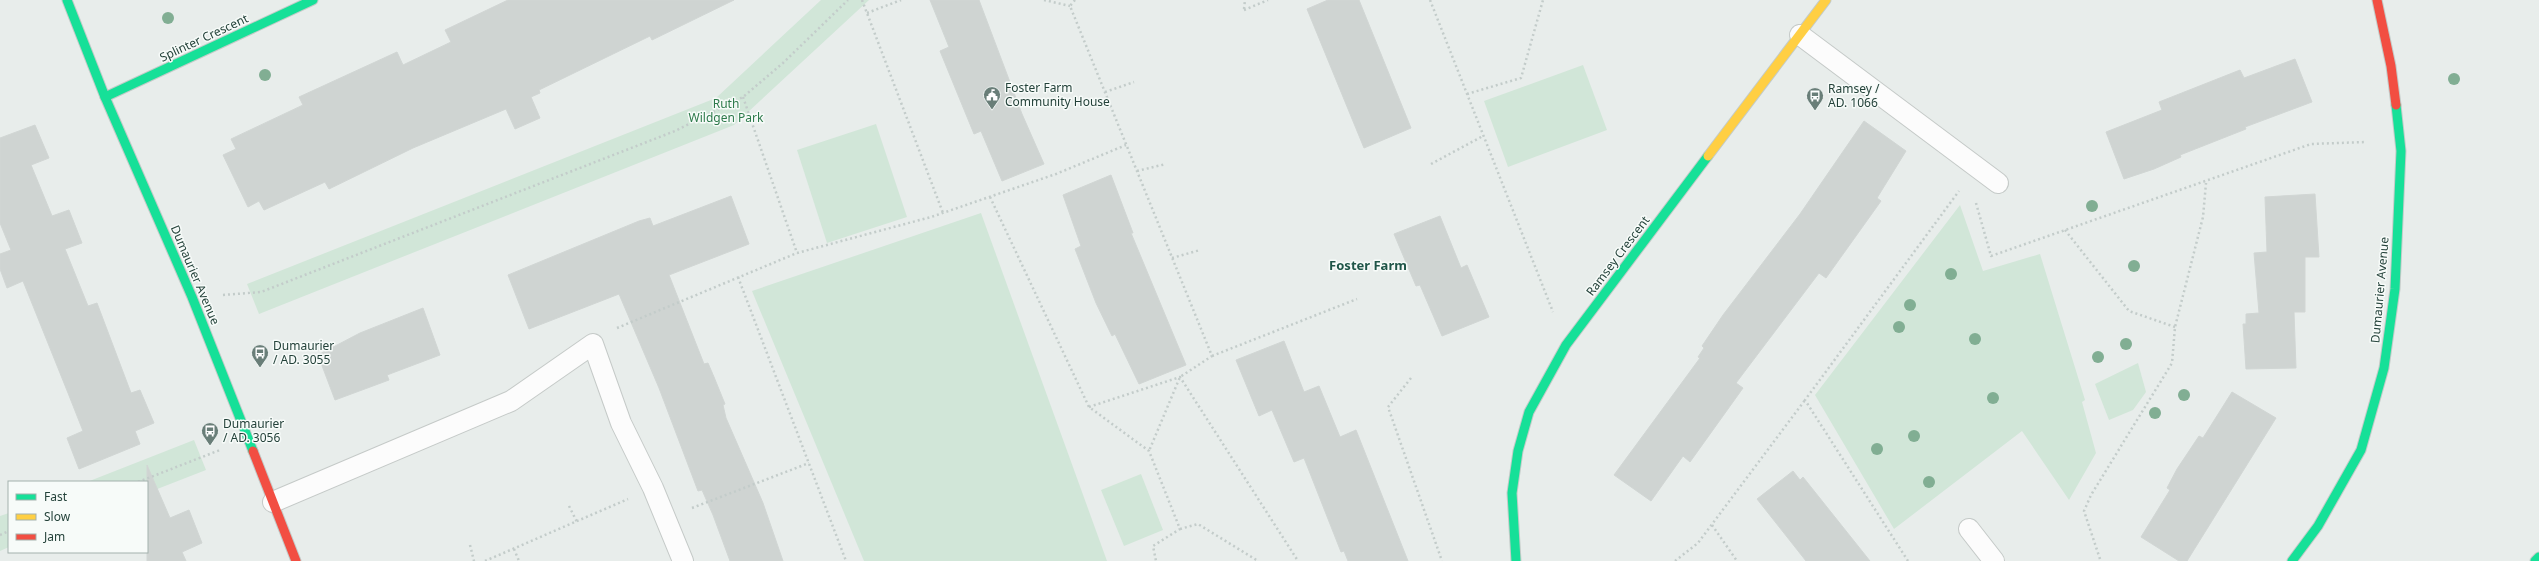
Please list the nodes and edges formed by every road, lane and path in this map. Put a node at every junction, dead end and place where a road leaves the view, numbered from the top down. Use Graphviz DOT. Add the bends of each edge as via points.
graph roads {
  1 [pos="67,0"];
  2 [pos="313,0"];
  3 [pos="848,0"];
  4 [pos="862,0"];
  5 [pos="901,0"];
  6 [pos="1044,0"];
  7 [pos="1075,0"];
  8 [pos="1245,0"];
  9 [pos="1268,0"];
  10 [pos="1430,0"];
  11 [pos="1543,0"];
  12 [pos="1826,0"];
  13 [pos="2377,0"];
  14 [pos="1070,6"];
  15 [pos="867,13"];
  16 [pos="1800,34"];
  17 [pos="1134,82"];
  18 [pos="1105,92"];
  19 [pos="1467,94"];
  20 [pos="105,97"];
  21 [pos="743,97"];
  22 [pos="1483,136"];
  23 [pos="2366,142"];
  24 [pos="1126,145"];
  25 [pos="1166,164"];
  26 [pos="1431,164"];
  27 [pos="1137,171"];
  28 [pos="1982,171"];
  29 [pos="1998,182"];
  30 [pos="2206,182"];
  31 [pos="1961,188"];
  32 [pos="990,197"];
  33 [pos="943,213"];
  34 [pos="2065,230"];
  35 [pos="1200,250"];
  36 [pos="797,253"];
  37 [pos="1172,258"];
  38 [pos="738,278"];
  39 [pos="192,297"];
  40 [pos="1357,299"];
  41 [pos="1553,313"];
  42 [pos="2175,327"];
  43 [pos="593,344"];
  44 [pos="1212,356"];
  45 [pos="1180,377"];
  46 [pos="1411,378"];
  47 [pos="1805,400"];
  48 [pos="1089,407"];
  49 [pos="247,439"];
  50 [pos="1149,451"];
  51 [pos="809,463"];
  52 [pos="141,481"];
  53 [pos="653,488"];
  54 [pos="274,502"];
  55 [pos="569,506"];
  56 [pos="666,518"];
  57 [pos="577,522"];
  58 [pos="1712,525"];
  59 [pos="1180,529"];
  60 [pos="1968,529"];
  61 [pos="470,545"];
  62 [pos="514,549"];
  63 [pos="2539,557"];
  64 [pos="2100,559"];
  65 [pos="296,561"];
  66 [pos="474,561"];
  67 [pos="485,561"];
  68 [pos="519,561"];
  69 [pos="683,561"];
  70 [pos="846,561"];
  71 [pos="1156,561"];
  72 [pos="1258,561"];
  73 [pos="1298,561"];
  74 [pos="1442,561"];
  75 [pos="1516,561"];
  76 [pos="1675,561"];
  77 [pos="1737,561"];
  78 [pos="1908,561"];
  79 [pos="1994,561"];
  80 [pos="2292,561"];
  81 [pos="2535,561"];
  1 -- 20 [label="main road, Dumaurier Avenue"];
  2 -- 20 [label="main road, Splinter Crescent"];
  3 -- 21 [label="path" via="783,63"];
  4 -- 15 [label="path"];
  5 -- 15 [label="path"];
  6 -- 14 [label="path"];
  7 -- 14 [label="path"];
  8 -- 9 [label="path" via="1244,10"];
  10 -- 19 [label="path"];
  11 -- 19 [label="path" via="1521,78"];
  12 -- 16 [label="main road, Ramsey Crescent"];
  13 -- 80 [label="main road, Dumaurier Avenue" via="2391,66 2401,151 2395,289 2384,368 2361,450 2318,526"];
  14 -- 18 [label="path"];
  15 -- 33 [label="path"];
  16 -- 28 [label="lane"];
  16 -- 75 [label="main road, Ramsey Crescent" via="1566,345 1528,412 1518,451 1512,493"];
  17 -- 18 [label="path"];
  18 -- 24 [label="path"];
  19 -- 22 [label="path"];
  20 -- 39 [label="main road, Dumaurier Avenue"];
  21 -- 36 [label="path"];
  21 -- 39 [label="path" via="675,131 261,292"];
  22 -- 26 [label="path"];
  22 -- 41 [label="path"];
  23 -- 30 [label="path" via="2311,144"];
  24 -- 27 [label="path"];
  24 -- 32 [label="path" via="1056,174"];
  25 -- 27 [label="path"];
  27 -- 37 [label="path"];
  28 -- 29 [label="lane"];
  28 -- 31 [label="path"];
  30 -- 34 [label="path"];
  30 -- 42 [label="path" via="2203,217"];
  31 -- 34 [label="path" via="1975,198 1991,256"];
  31 -- 47 [label="path"];
  32 -- 33 [label="path"];
  32 -- 48 [label="path"];
  33 -- 36 [label="path"];
  34 -- 42 [label="path" via="2129,310"];
  35 -- 37 [label="path"];
  36 -- 38 [label="path"];
  37 -- 44 [label="path"];
  38 -- 43 [label="path" via="619,327"];
  38 -- 51 [label="path"];
  39 -- 49 [label="main road, Dumaurier Avenue"];
  40 -- 44 [label="path"];
  42 -- 64 [label="path" via="2172,363 2091,494 2084,511"];
  43 -- 53 [label="lane" via="621,423"];
  43 -- 54 [label="lane" via="510,401"];
  44 -- 45 [label="path"];
  45 -- 48 [label="path"];
  45 -- 50 [label="path"];
  45 -- 73 [label="path"];
  46 -- 74 [label="path" via="1388,407"];
  47 -- 58 [label="path"];
  47 -- 78 [label="path"];
  48 -- 50 [label="path"];
  49 -- 52 [label="path"];
  49 -- 54 [label="main road, Dumaurier Avenue"];
  50 -- 59 [label="path"];
  51 -- 56 [label="path"];
  51 -- 70 [label="path"];
  53 -- 56 [label="lane"];
  53 -- 57 [label="path"];
  54 -- 65 [label="main road, Dumaurier Avenue"];
  55 -- 57 [label="path"];
  56 -- 69 [label="lane"];
  57 -- 62 [label="path"];
  58 -- 76 [label="path" via="1698,543"];
  58 -- 77 [label="path"];
  59 -- 71 [label="path" via="1153,546"];
  59 -- 72 [label="path" via="1198,524"];
  60 -- 79 [label="lane"];
  61 -- 66 [label="path"];
  62 -- 67 [label="path"];
  62 -- 68 [label="path"];
  63 -- 81 [label="main road"];
}
